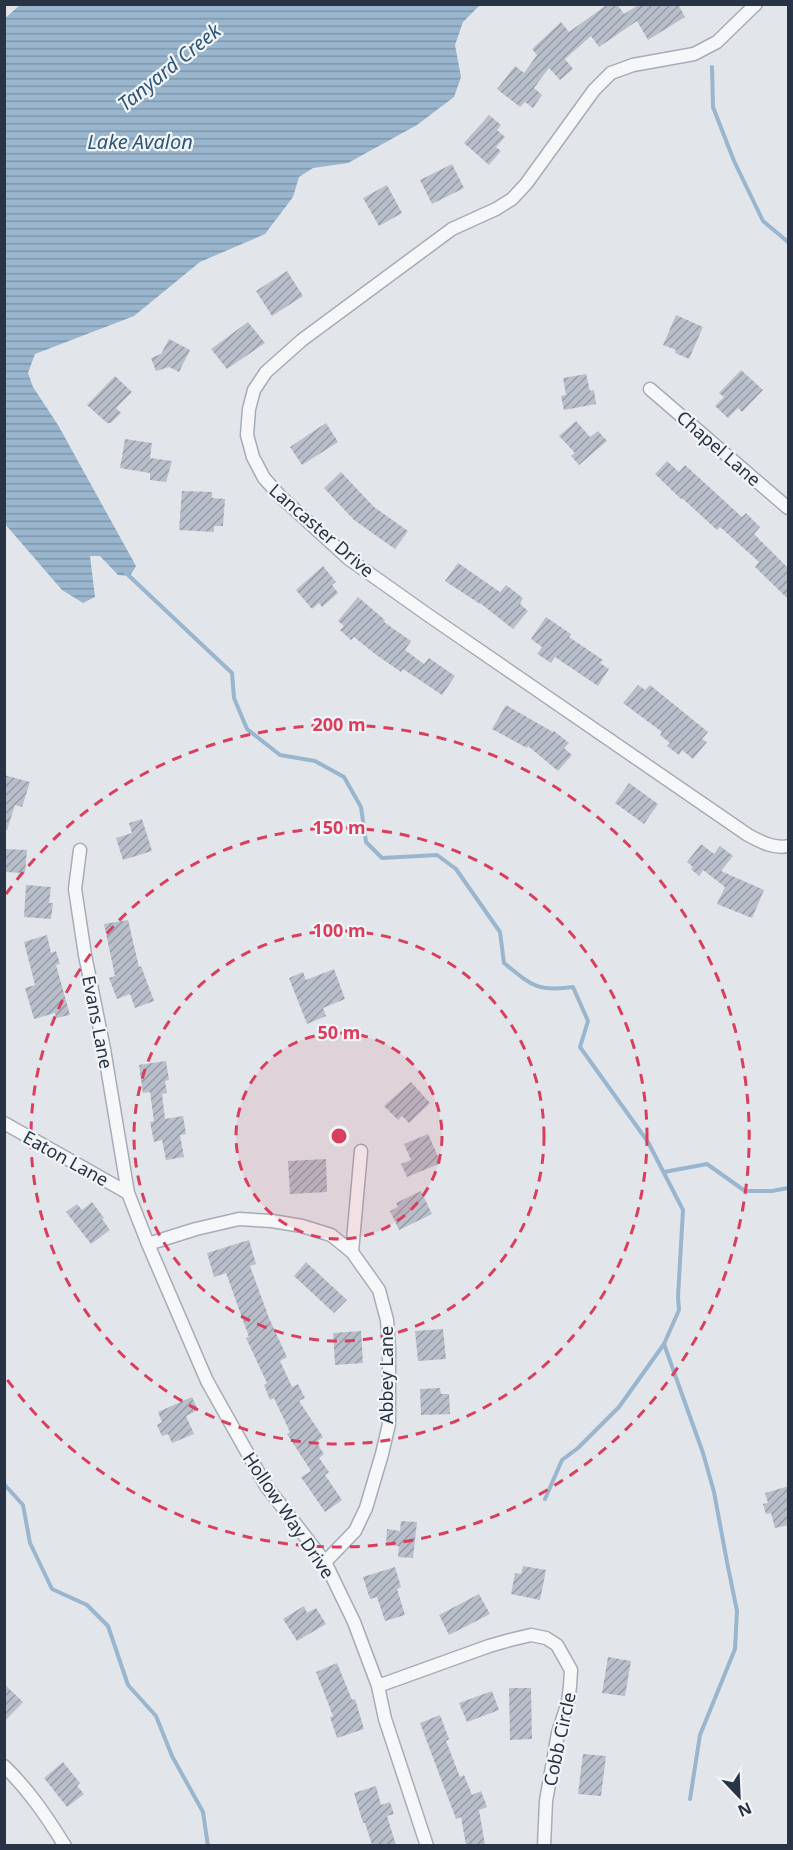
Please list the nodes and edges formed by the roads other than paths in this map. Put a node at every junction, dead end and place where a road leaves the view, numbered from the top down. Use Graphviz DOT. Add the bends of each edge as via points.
graph roads {
  1 [pos="756,4"];
  2 [pos="650,389"];
  3 [pos="789,508"];
  4 [pos="789,846"];
  5 [pos="80,850"];
  6 [pos="4,1124"];
  7 [pos="362,1150"];
  8 [pos="128,1193"];
  9 [pos="148,1244"];
  10 [pos="352,1252"];
  11 [pos="325,1562"];
  12 [pos="378,1686"];
  13 [pos="4,1766"];
  14 [pos="65,1845"];
  15 [pos="427,1845"];
  16 [pos="544,1845"];
  1 -- 4 [label="street, Lancaster Drive" via="717,42 694,54 611,73 512,199 452,229 302,340 266,372 254,390 247,435 264,478 349,559 748,835 765,844"];
  2 -- 3 [label="street, Chapel Lane"];
  5 -- 8 [label="street, Evans Lane" via="75,889"];
  6 -- 8 [label="street, Eaton Lane"];
  7 -- 10 [label="street"];
  8 -- 9 [label="street, Hollow Way Drive"];
  9 -- 10 [label="street, Abbey Lane" via="239,1220 272,1221 331,1235"];
  9 -- 11 [label="street, Hollow Way Drive" via="207,1381 266,1486"];
  10 -- 11 [label="street, Abbey Lane" via="379,1290 387,1320 389,1424 366,1508 355,1531"];
  11 -- 12 [label="street, Hollow Way Drive" via="354,1622"];
  12 -- 15 [label="street, Hollow Way Drive" via="385,1719"];
  12 -- 16 [label="street, Cobb Circle" via="531,1635 557,1645 570,1670 570,1686 546,1801"];
  13 -- 14 [label="street" via="42,1810"];
}
